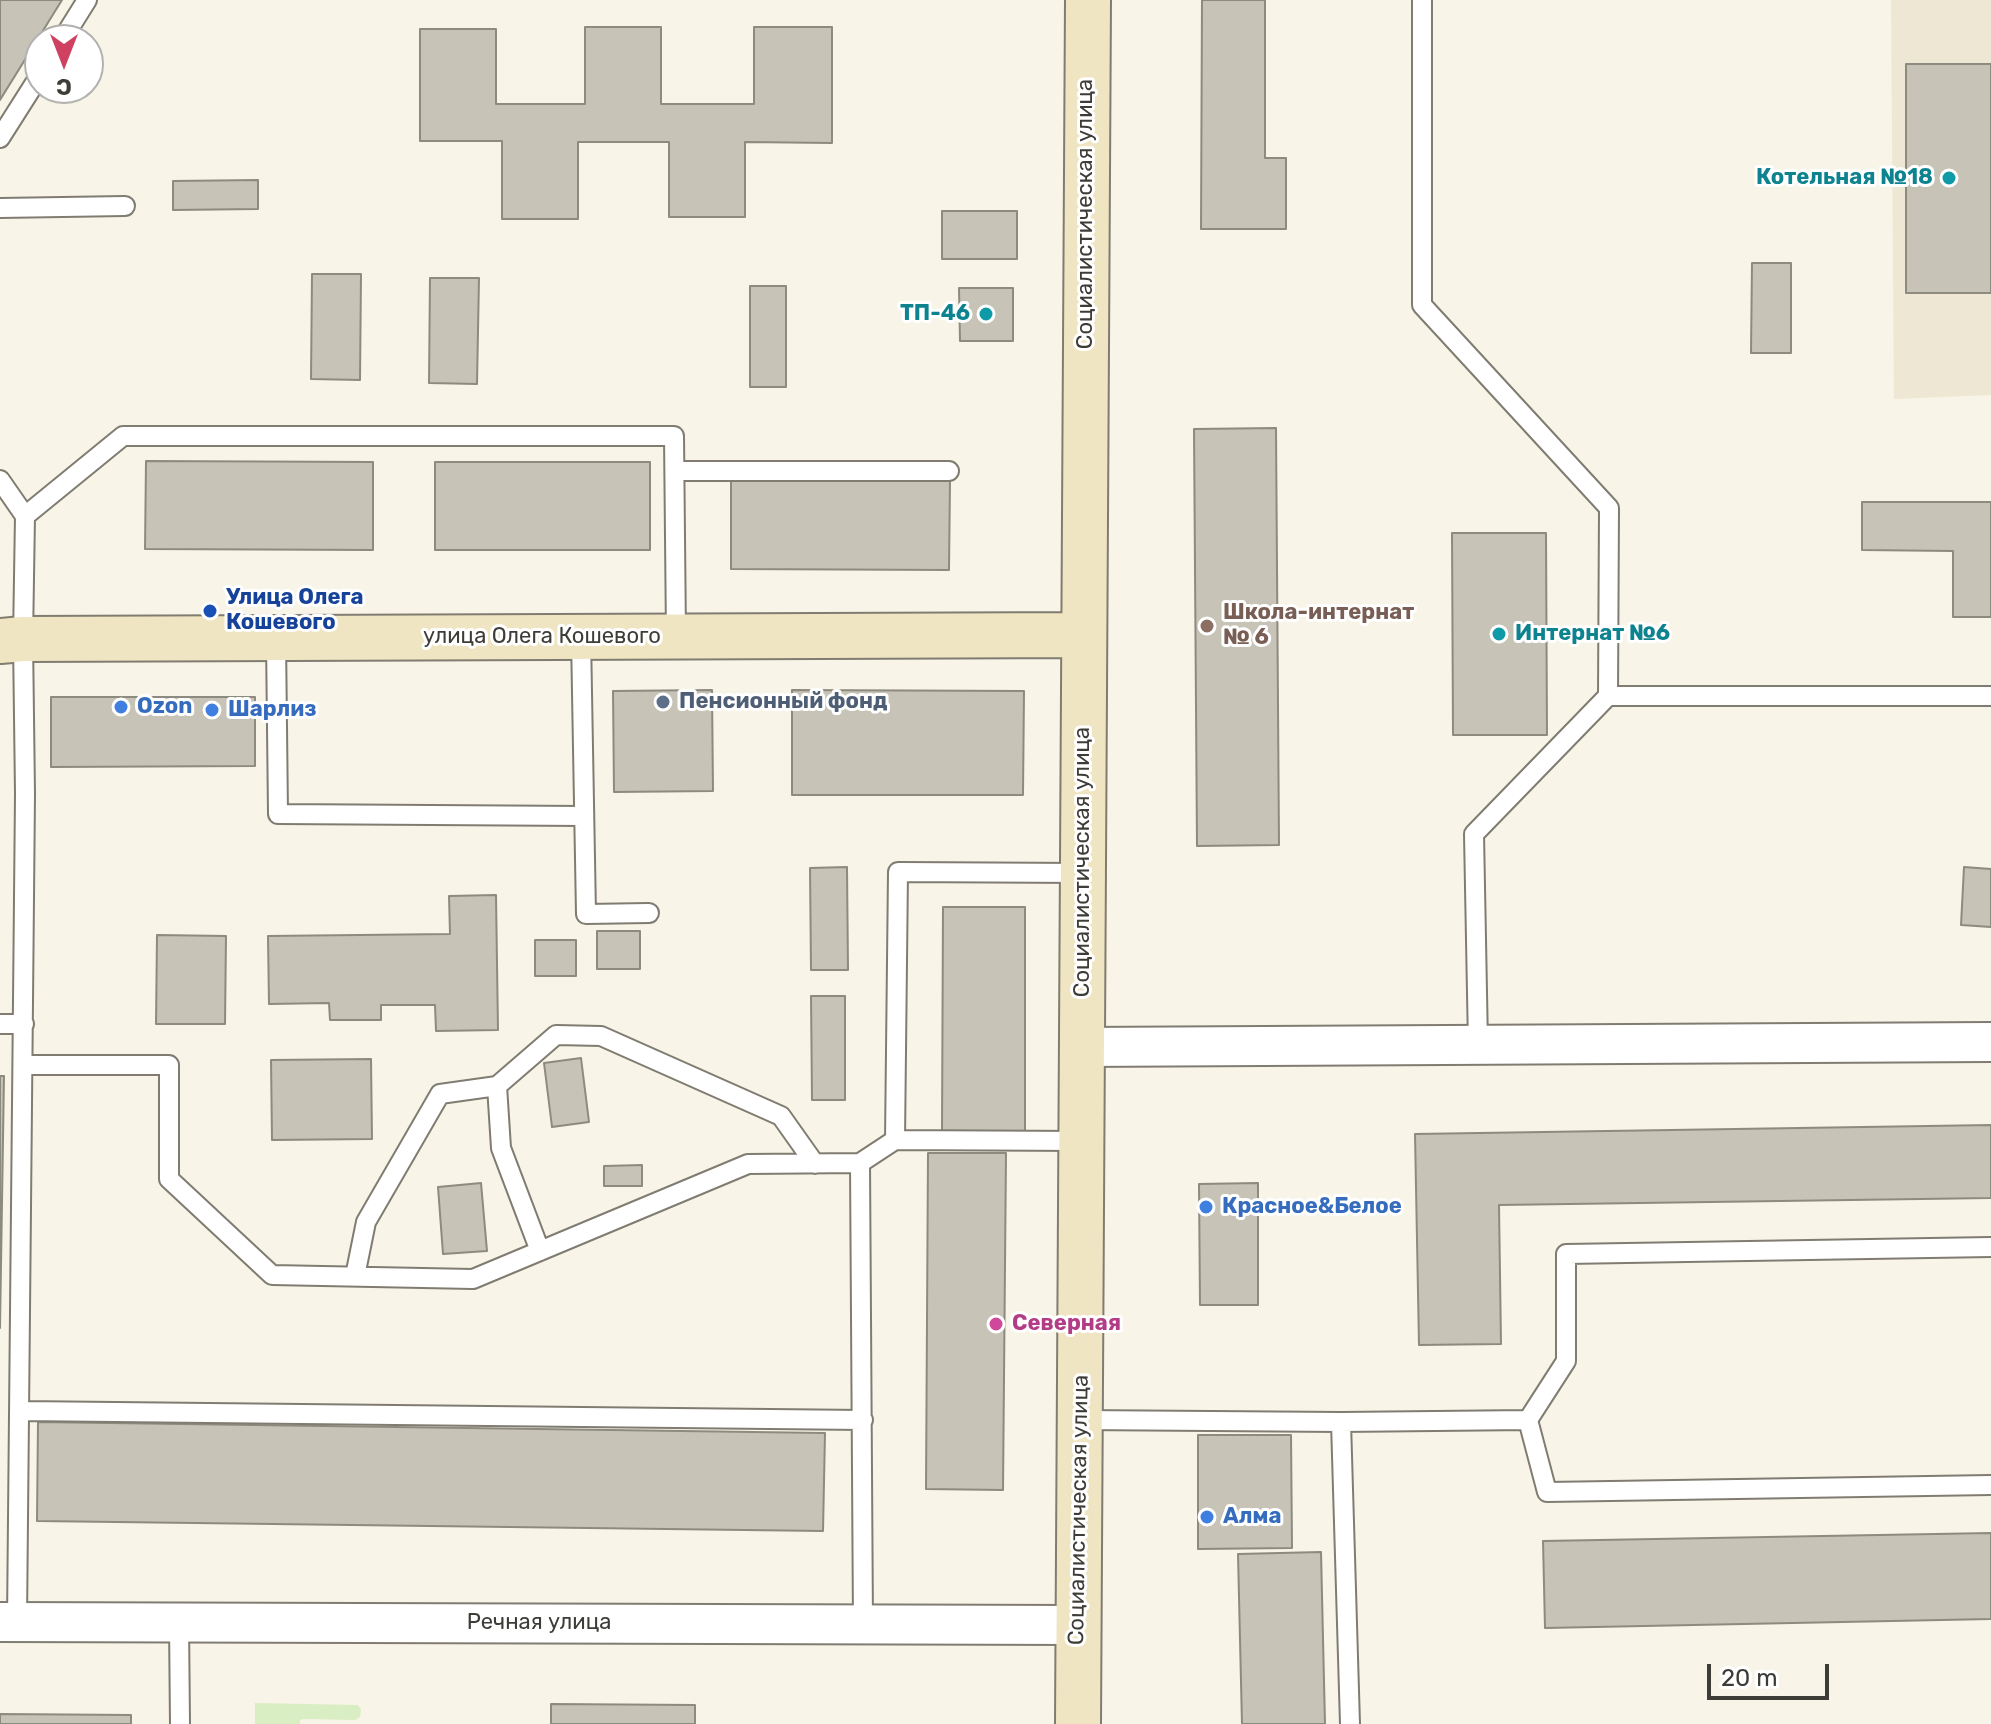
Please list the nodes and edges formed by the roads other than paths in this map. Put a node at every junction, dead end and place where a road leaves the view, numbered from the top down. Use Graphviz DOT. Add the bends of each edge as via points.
graph roads {
  1 [pos="87,0"];
  2 [pos="1088,0"];
  3 [pos="1422,0"];
  4 [pos="72,24"];
  5 [pos="24,100"];
  6 [pos="0,138"];
  7 [pos="125,206"];
  8 [pos="0,208"];
  9 [pos="675,471"];
  10 [pos="949,471"];
  11 [pos="0,480"];
  12 [pos="25,516"];
  13 [pos="1084,635"];
  14 [pos="581,637"];
  15 [pos="676,637"];
  16 [pos="276,638"];
  17 [pos="12,640"];
  18 [pos="1608,696"];
  19 [pos="1991,696"];
  20 [pos="584,816"];
  21 [pos="1083,873"];
  22 [pos="649,913"];
  23 [pos="0,1024"];
  24 [pos="24,1024"];
  25 [pos="1991,1042"];
  26 [pos="1478,1045"];
  27 [pos="1082,1047"];
  28 [pos="23,1065"];
  29 [pos="497,1086"];
  30 [pos="895,1140"];
  31 [pos="1081,1141"];
  32 [pos="860,1163"];
  33 [pos="815,1164"];
  34 [pos="1991,1247"];
  35 [pos="540,1251"];
  36 [pos="355,1276"];
  37 [pos="21,1411"];
  38 [pos="863,1420"];
  39 [pos="1080,1420"];
  40 [pos="1528,1420"];
  41 [pos="1341,1422"];
  42 [pos="1991,1485"];
  43 [pos="9,1622"];
  44 [pos="179,1622"];
  45 [pos="863,1624"];
  46 [pos="1078,1625"];
  47 [pos="180,1724"];
  48 [pos="1078,1724"];
  49 [pos="1350,1724"];
  1 -- 4 [label="lane"];
  2 -- 13 [label="main road, Социалистическая улица"];
  3 -- 18 [label="lane" via="1422,305 1609,508"];
  5 -- 6 [label="lane"];
  7 -- 8 [label="lane"];
  9 -- 10 [label="lane"];
  9 -- 12 [label="lane" via="674,436 123,436"];
  9 -- 15 [label="lane"];
  11 -- 12 [label="lane"];
  12 -- 17 [label="lane"];
  13 -- 15 [label="main road, улица Олега Кошевого"];
  13 -- 21 [label="main road, Социалистическая улица"];
  14 -- 15 [label="main road, улица Олега Кошевого"];
  14 -- 16 [label="main road, улица Олега Кошевого"];
  14 -- 20 [label="lane"];
  16 -- 17 [label="main road, улица Олега Кошевого"];
  16 -- 20 [label="lane" via="278,814"];
  17 -- 24 [label="lane" via="25,794"];
  18 -- 19 [label="lane"];
  18 -- 26 [label="lane" via="1474,834"];
  20 -- 22 [label="lane" via="586,914"];
  21 -- 27 [label="main road, Социалистическая улица"];
  21 -- 30 [label="lane" via="898,872"];
  23 -- 24 [label="lane"];
  24 -- 28 [label="lane"];
  25 -- 26 [label="street"];
  26 -- 27 [label="street"];
  27 -- 31 [label="main road, Социалистическая улица"];
  28 -- 36 [label="lane" via="169,1065 169,1179 272,1275"];
  28 -- 37 [label="lane"];
  29 -- 33 [label="lane" via="556,1035 601,1036 781,1116"];
  29 -- 35 [label="lane" via="501,1148"];
  29 -- 36 [label="lane" via="440,1094 366,1222"];
  30 -- 31 [label="lane"];
  30 -- 32 [label="lane"];
  31 -- 39 [label="main road, Социалистическая улица"];
  32 -- 33 [label="lane"];
  32 -- 38 [label="lane"];
  33 -- 35 [label="lane" via="748,1164"];
  34 -- 40 [label="lane" via="1566,1254 1566,1361"];
  35 -- 36 [label="lane" via="473,1279"];
  37 -- 38 [label="lane"];
  37 -- 43 [label="lane"];
  38 -- 45 [label="lane"];
  39 -- 41 [label="lane"];
  39 -- 46 [label="main road, Социалистическая улица"];
  40 -- 41 [label="lane"];
  40 -- 42 [label="lane" via="1547,1492"];
  41 -- 49 [label="lane"];
  43 -- 44 [label="street, Речная улица"];
  44 -- 45 [label="street, Речная улица"];
  44 -- 47 [label="lane"];
  45 -- 46 [label="street, Речная улица"];
  46 -- 48 [label="main road, Социалистическая улица"];
}
